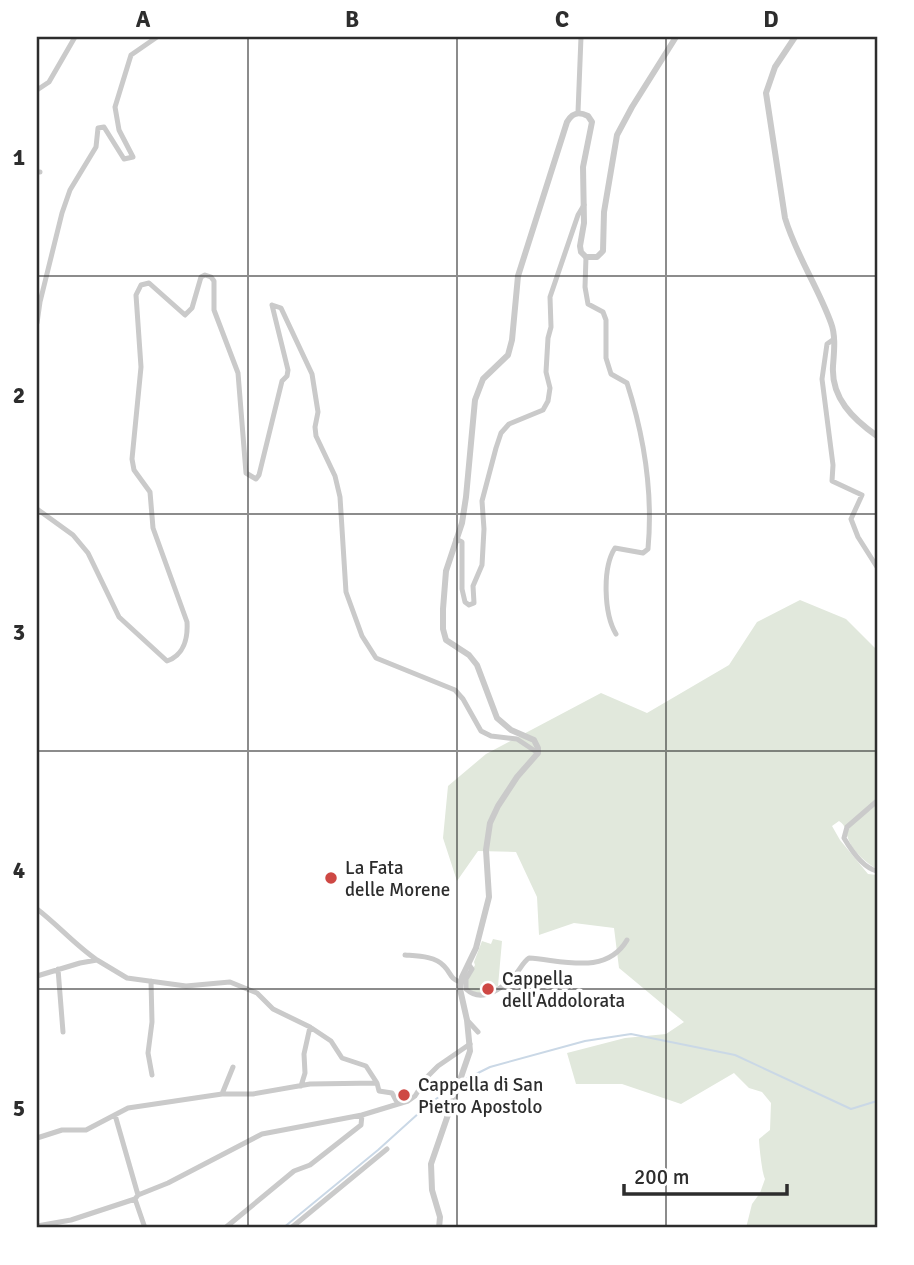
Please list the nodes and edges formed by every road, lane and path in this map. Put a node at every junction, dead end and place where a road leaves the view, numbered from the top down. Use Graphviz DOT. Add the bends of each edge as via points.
graph roads {
  1 [pos="75,37"];
  2 [pos="157,37"];
  3 [pos="581,37"];
  4 [pos="676,37"];
  5 [pos="795,37"];
  6 [pos="37,90"];
  7 [pos="578,112"];
  8 [pos="585,205"];
  9 [pos="586,257"];
  10 [pos="37,323"];
  11 [pos="834,339"];
  12 [pos="877,436"];
  13 [pos="37,509"];
  14 [pos="456,539"];
  15 [pos="877,567"];
  16 [pos="616,634"];
  17 [pos="538,753"];
  18 [pos="877,800"];
  19 [pos="877,871"];
  20 [pos="37,909"];
  21 [pos="626,940"];
  22 [pos="405,955"];
  23 [pos="97,960"];
  24 [pos="469,965"];
  25 [pos="58,969"];
  26 [pos="37,976"];
  27 [pos="151,981"];
  28 [pos="460,982"];
  29 [pos="467,1020"];
  30 [pos="310,1027"];
  31 [pos="63,1032"];
  32 [pos="478,1032"];
  33 [pos="470,1043"];
  34 [pos="233,1067"];
  35 [pos="152,1075"];
  36 [pos="377,1083"];
  37 [pos="301,1086"];
  38 [pos="222,1094"];
  39 [pos="398,1104"];
  40 [pos="115,1115"];
  41 [pos="362,1115"];
  42 [pos="37,1138"];
  43 [pos="387,1149"];
  44 [pos="136,1197"];
  45 [pos="37,1226"];
  46 [pos="145,1228"];
  47 [pos="225,1228"];
  48 [pos="291,1228"];
  49 [pos="439,1228"];
  1 -- 6 [label="street" via="49,82"];
  2 -- 10 [label="street" via="131,55 116,107 119,130 134,157 124,159 104,127 98,128 96,147 62,213"];
  3 -- 7 [label="street"];
  4 -- 9 [label="street" via="617,135 604,212 603,251 597,257"];
  5 -- 11 [label="street" via="770,77 767,103 787,227 828,313"];
  7 -- 8 [label="street" via="592,122 583,167"];
  7 -- 14 [label="street" via="567,122 518,276 508,355 483,379 475,400 466,497"];
  8 -- 9 [label="street" via="580,246"];
  8 -- 14 [label="street" via="550,297 548,401 543,410 509,424 501,433 482,501 482,565 473,586 474,603 469,605 462,589 462,542"];
  9 -- 16 [label="street" via="588,303 603,312 611,374 627,383 635,406 649,496 648,549 643,553 615,548 606,573 610,625"];
  11 -- 12 [label="street" via="832,372 837,393 848,412"];
  11 -- 15 [label="street" via="827,344 822,379 832,481 862,495 851,519"];
  13 -- 17 [label="street" via="73,534 88,553 119,617 167,660 173,659 188,636 187,622 153,528 150,492 134,470 132,459 141,367 136,295 141,285 149,283 185,315 192,308 201,277 214,281 214,310 239,373 246,473 256,479 288,370 272,309 272,305 278,306 312,374 318,412 316,436 340,497 343,580 371,652 455,690 481,731 517,739"];
  14 -- 17 [label="street" via="444,582 446,640 477,665 497,718 534,740"];
  17 -- 24 [label="street" via="517,777 490,823 486,850 489,897"];
  18 -- 19 [label="street" via="847,827 844,838 871,870"];
  20 -- 23 [label="street"];
  21 -- 24 [label="street" via="615,955 600,961 526,960 514,976 484,996 466,989"];
  22 -- 28 [label="street" via="428,957"];
  23 -- 25 [label="street"];
  23 -- 27 [label="street" via="127,978"];
  24 -- 28 [label="street"];
  25 -- 26 [label="street"];
  25 -- 31 [label="street"];
  27 -- 30 [label="street" via="186,986 230,982 257,993 273,1009"];
  27 -- 35 [label="street" via="148,1053"];
  28 -- 29 [label="street"];
  29 -- 32 [label="street"];
  29 -- 33 [label="street"];
  30 -- 36 [label="street" via="331,1041 342,1058 366,1066"];
  30 -- 37 [label="street"];
  33 -- 39 [label="street" via="438,1066 415,1096"];
  33 -- 49 [label="street" via="469,1058 431,1164"];
  34 -- 38 [label="street"];
  36 -- 37 [label="street"];
  36 -- 39 [label="street" via="379,1091 392,1093"];
  37 -- 38 [label="street"];
  38 -- 40 [label="street" via="128,1108"];
  39 -- 41 [label="street"];
  40 -- 42 [label="street" via="86,1130 62,1130"];
  40 -- 44 [label="street"];
  41 -- 44 [label="street" via="262,1134"];
  41 -- 47 [label="street" via="361,1125 310,1165 294,1171"];
  43 -- 48 [label="street"];
  44 -- 45 [label="street" via="71,1220"];
  44 -- 46 [label="street"];
}
